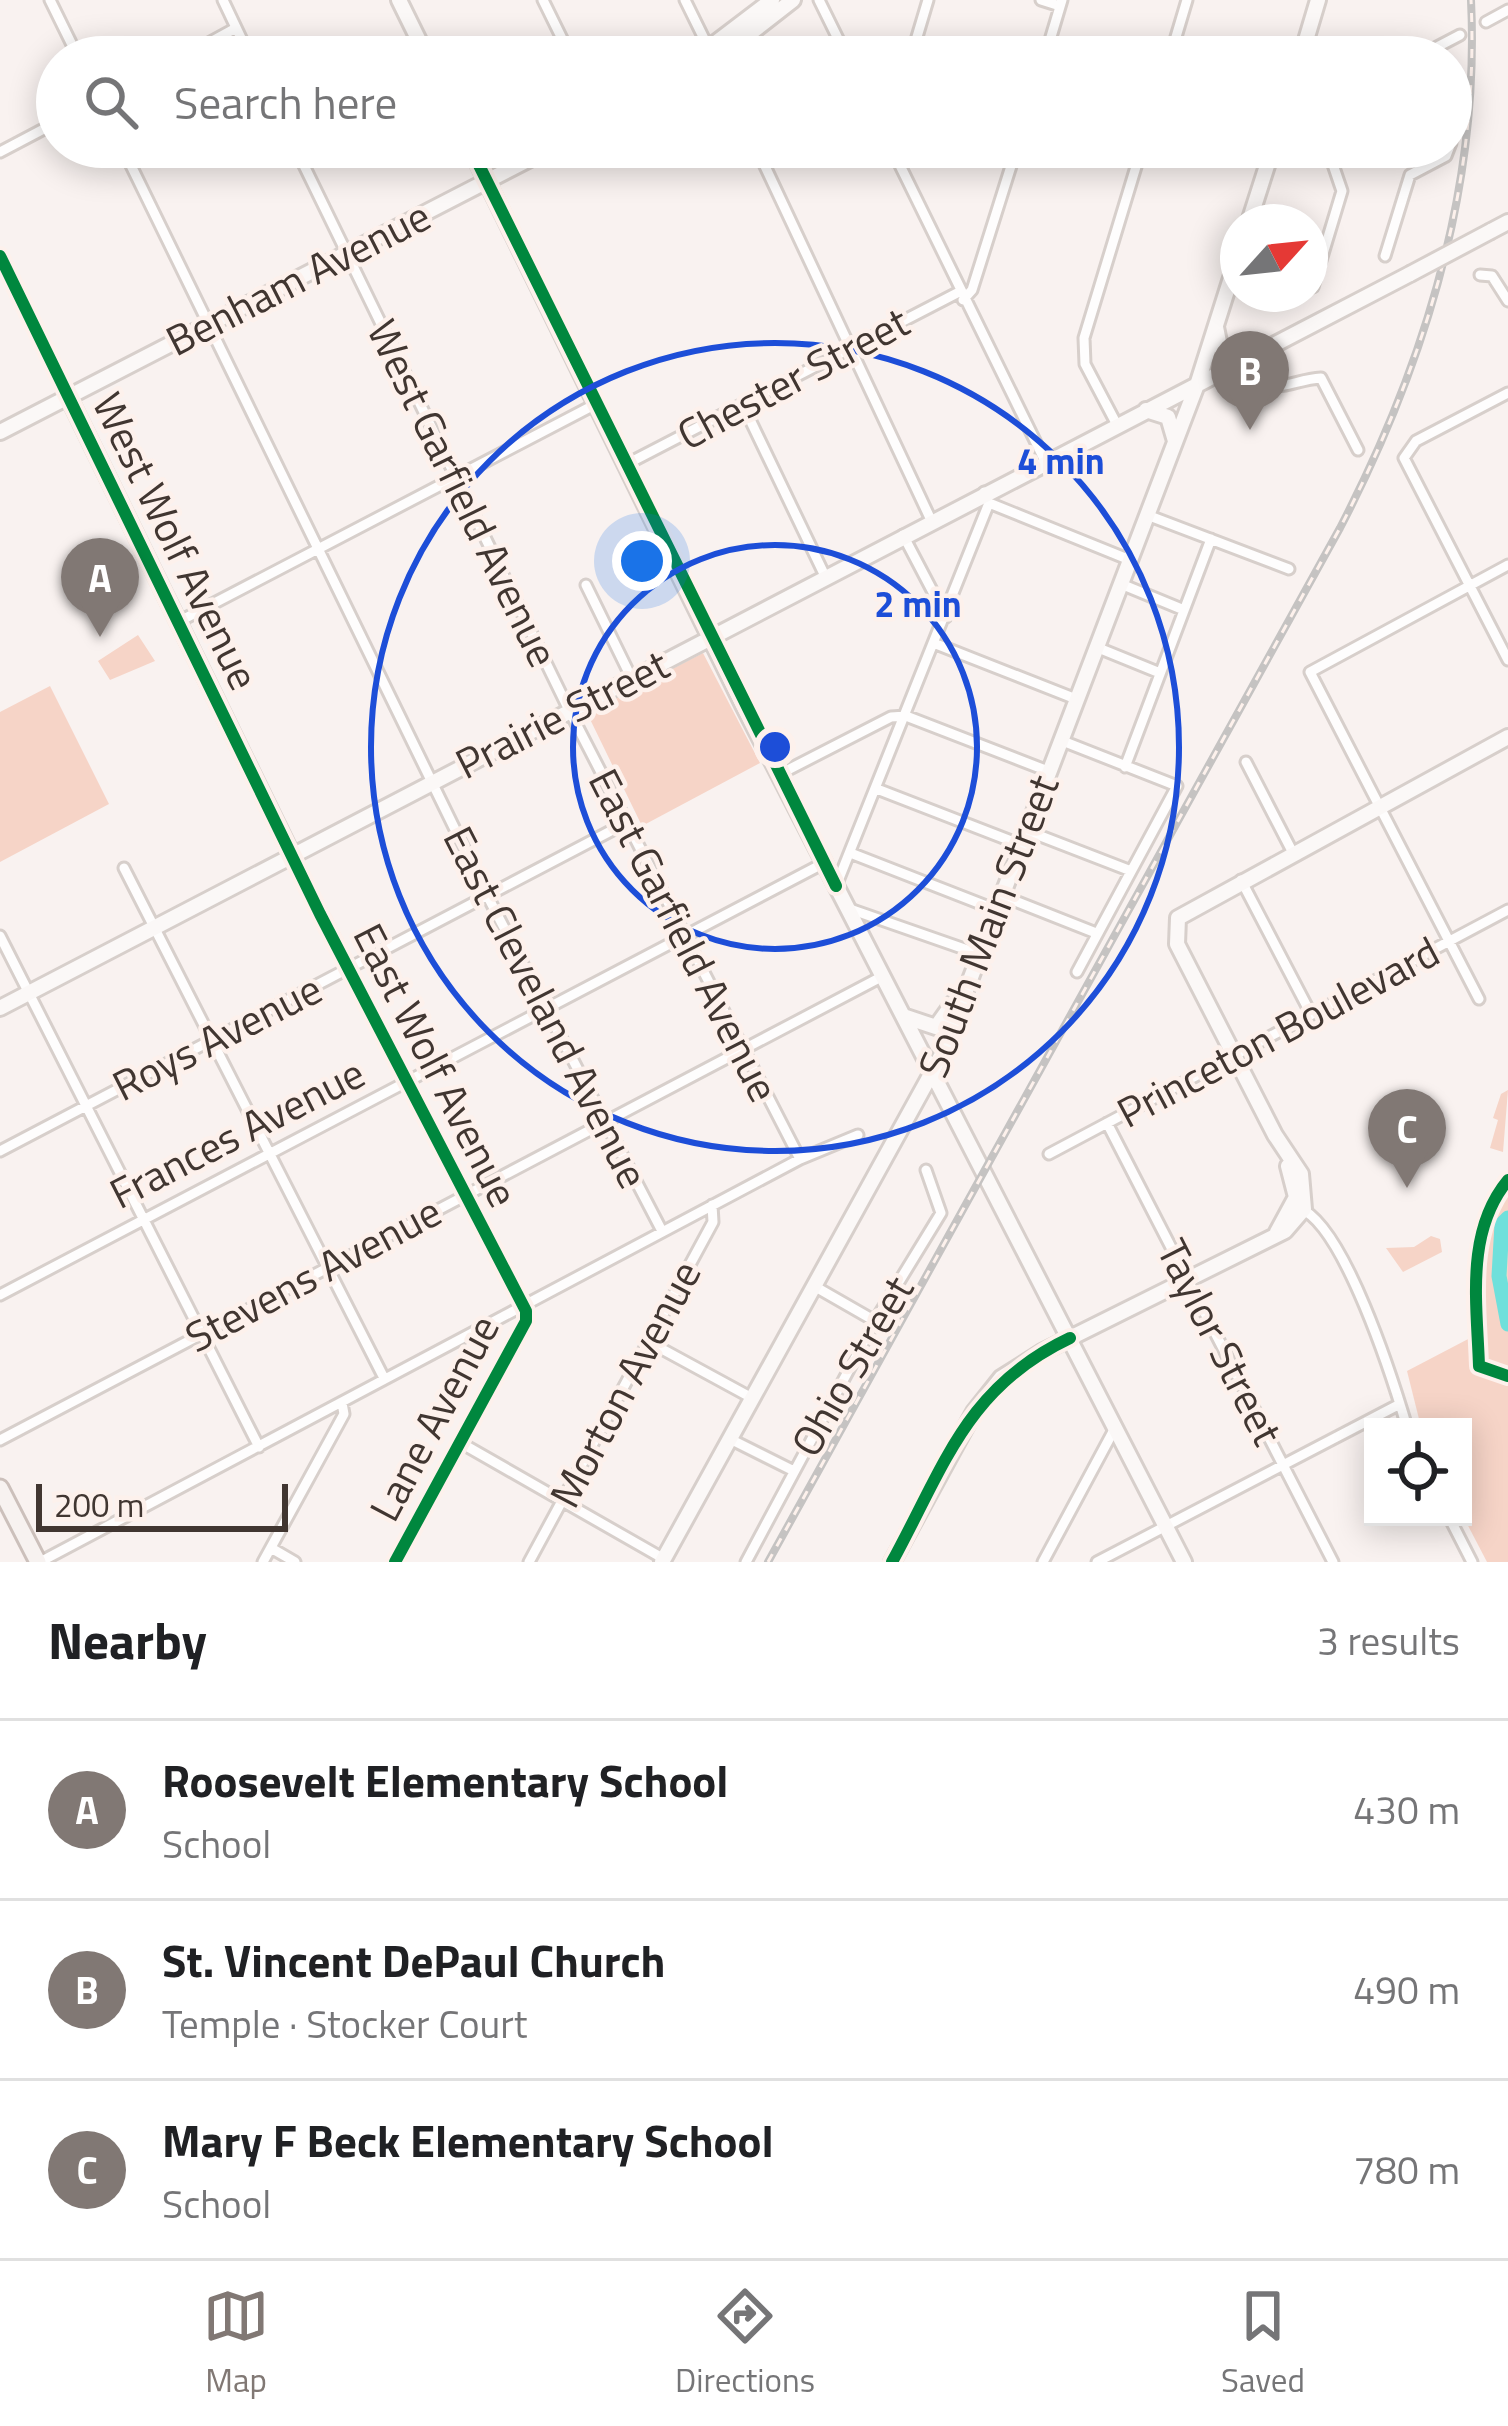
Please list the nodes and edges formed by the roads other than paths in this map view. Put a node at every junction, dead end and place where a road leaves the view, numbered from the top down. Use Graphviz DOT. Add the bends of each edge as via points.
graph roads {
  1 [pos="50,0"];
  2 [pos="223,0"];
  3 [pos="399,0"];
  4 [pos="543,0"];
  5 [pos="685,0"];
  6 [pos="772,0"];
  7 [pos="793,0"];
  8 [pos="928,0"];
  9 [pos="1041,0"];
  10 [pos="1187,0"];
  11 [pos="823,1"];
  12 [pos="1314,1"];
  13 [pos="1061,3"];
  14 [pos="1508,10"];
  15 [pos="1486,22"];
  16 [pos="236,28"];
  17 [pos="68,36"];
  18 [pos="221,36"];
  19 [pos="240,36"];
  20 [pos="417,36"];
  21 [pos="561,36"];
  22 [pos="701,36"];
  23 [pos="731,36"];
  24 [pos="739,36"];
  25 [pos="838,36"];
  26 [pos="917,36"];
  27 [pos="1051,36"];
  28 [pos="1176,36"];
  29 [pos="1305,36"];
  30 [pos="36,133"];
  31 [pos="0,152"];
  32 [pos="132,168"];
  33 [pos="305,168"];
  34 [pos="480,168"];
  35 [pos="509,168"];
  36 [pos="766,168"];
  37 [pos="902,168"];
  38 [pos="1010,168"];
  39 [pos="1136,168"];
  40 [pos="1266,168"];
  41 [pos="1335,168"];
  42 [pos="1424,168"];
  43 [pos="486,180"];
  44 [pos="1255,204"];
  45 [pos="1508,222"];
  46 [pos="1328,237"];
  47 [pos="346,252"];
  48 [pos="0,256"];
  49 [pos="1385,256"];
  50 [pos="1480,274"];
  51 [pos="962,295"];
  52 [pos="1508,301"];
  53 [pos="1221,312"];
  54 [pos="208,325"];
  55 [pos="1216,327"];
  56 [pos="850,348"];
  57 [pos="1246,359"];
  58 [pos="1198,382"];
  59 [pos="1508,393"];
  60 [pos="68,396"];
  61 [pos="594,405"];
  62 [pos="742,405"];
  63 [pos="1141,411"];
  64 [pos="1116,423"];
  65 [pos="0,432"];
  66 [pos="1175,442"];
  67 [pos="1358,451"];
  68 [pos="1045,460"];
  69 [pos="624,466"];
  70 [pos="455,477"];
  71 [pos="987,498"];
  72 [pos="1148,514"];
  73 [pos="931,520"];
  74 [pos="903,535"];
  75 [pos="1210,539"];
  76 [pos="318,549"];
  77 [pos="1130,560"];
  78 [pos="1508,566"];
  79 [pos="1289,569"];
  80 [pos="825,576"];
  81 [pos="1120,584"];
  82 [pos="586,585"];
  83 [pos="1470,586"];
  84 [pos="1184,610"];
  85 [pos="946,617"];
  86 [pos="178,622"];
  87 [pos="709,638"];
  88 [pos="936,644"];
  89 [pos="1096,647"];
  90 [pos="1508,659"];
  91 [pos="1160,673"];
  92 [pos="631,677"];
  93 [pos="1076,699"];
  94 [pos="569,710"];
  95 [pos="905,716"];
  96 [pos="1508,737"];
  97 [pos="1060,740"];
  98 [pos="1246,762"];
  99 [pos="1125,767"];
  100 [pos="1048,771"];
  101 [pos="778,775"];
  102 [pos="431,782"];
  103 [pos="877,789"];
  104 [pos="1379,808"];
  105 [pos="626,823"];
  106 [pos="1022,837"];
  107 [pos="1293,853"];
  108 [pos="853,854"];
  109 [pos="292,855"];
  110 [pos="824,863"];
  111 [pos="124,868"];
  112 [pos="1131,871"];
  113 [pos="1241,880"];
  114 [pos="836,886"];
  115 [pos="488,897"];
  116 [pos="997,902"];
  117 [pos="847,908"];
  118 [pos="1508,910"];
  119 [pos="153,928"];
  120 [pos="1096,934"];
  121 [pos="684,935"];
  122 [pos="0,936"];
  123 [pos="1449,942"];
  124 [pos="979,954"];
  125 [pos="348,969"];
  126 [pos="1077,972"];
  127 [pos="883,976"];
  128 [pos="969,980"];
  129 [pos="29,993"];
  130 [pos="1479,999"];
  131 [pos="547,1007"];
  132 [pos="0,1008"];
  133 [pos="1311,1014"];
  134 [pos="905,1016"];
  135 [pos="212,1040"];
  136 [pos="743,1049"];
  137 [pos="1234,1056"];
  138 [pos="933,1073"];
  139 [pos="406,1083"];
  140 [pos="86,1105"];
  141 [pos="605,1123"];
  142 [pos="1107,1123"];
  143 [pos="858,1135"];
  144 [pos="0,1151"];
  145 [pos="269,1154"];
  146 [pos="1048,1154"];
  147 [pos="800,1159"];
  148 [pos="926,1170"];
  149 [pos="1508,1180"];
  150 [pos="465,1195"];
  151 [pos="712,1205"];
  152 [pos="1299,1208"];
  153 [pos="144,1218"];
  154 [pos="662,1232"];
  155 [pos="327,1267"];
  156 [pos="1188,1281"];
  157 [pos="814,1286"];
  158 [pos="0,1295"];
  159 [pos="523,1305"];
  160 [pos="874,1321"];
  161 [pos="203,1331"];
  162 [pos="1070,1338"];
  163 [pos="649,1342"];
  164 [pos="1479,1366"];
  165 [pos="384,1378"];
  166 [pos="752,1398"];
  167 [pos="342,1403"];
  168 [pos="1400,1404"];
  169 [pos="1404,1418"];
  170 [pos="1115,1428"];
  171 [pos="730,1439"];
  172 [pos="0,1440"];
  173 [pos="460,1443"];
  174 [pos="259,1447"];
  175 [pos="1283,1463"];
  176 [pos="792,1470"];
  177 [pos="0,1488"];
  178 [pos="562,1502"];
  179 [pos="1166,1526"];
  180 [pos="1454,1526"];
  181 [pos="271,1549"];
  182 [pos="663,1561"];
  183 [pos="39,1562"];
  184 [pos="263,1562"];
  185 [pos="295,1562"];
  186 [pos="395,1562"];
  187 [pos="529,1562"];
  188 [pos="746,1562"];
  189 [pos="892,1562"];
  190 [pos="1043,1562"];
  191 [pos="1097,1562"];
  192 [pos="1184,1562"];
  193 [pos="1333,1562"];
  194 [pos="1472,1562"];
  1 -- 17 [label="street"];
  2 -- 16 [label="street"];
  3 -- 20 [label="main road"];
  4 -- 21 [label="street"];
  5 -- 22 [label="street"];
  6 -- 23 [label="main road"];
  7 -- 24 [label="main road"];
  8 -- 26 [label="street"];
  9 -- 13 [label="street"];
  10 -- 28 [label="street"];
  11 -- 25 [label="street"];
  12 -- 29 [label="main road"];
  13 -- 27 [label="street"];
  14 -- 15 [label="street"];
  16 -- 18 [label="street"];
  16 -- 19 [label="street"];
  30 -- 31 [label="street"];
  32 -- 54 [label="street, East Cleveland Avenue"];
  33 -- 47 [label="street, West Garfield Avenue"];
  34 -- 43 [label="main road"];
  35 -- 43 [label="main road, Benham Avenue"];
  36 -- 56 [label="street"];
  37 -- 51 [label="street"];
  38 -- 51 [label="street" via="972,290"];
  39 -- 64 [label="street" via="1084,338 1085,364"];
  40 -- 44 [label="main road"];
  41 -- 46 [label="street" via="1342,191"];
  42 -- 49 [label="street" via="1410,176"];
  43 -- 47 [label="main road, Benham Avenue"];
  43 -- 61 [label="main road"];
  45 -- 57 [label="main road, Prairie Street, bridge"];
  47 -- 54 [label="main road, Benham Avenue"];
  47 -- 70 [label="street, West Garfield Avenue"];
  48 -- 60 [label="street, West Wolf Avenue"];
  50 -- 52 [label="street" via="1492,276"];
  51 -- 56 [label="street, Chester Street"];
  51 -- 68 [label="street"];
  53 -- 55 [label="main road, South Main Street"];
  54 -- 60 [label="main road, Benham Avenue"];
  54 -- 76 [label="street, East Cleveland Avenue"];
  55 -- 57 [label="main road" via="1220,347"];
  55 -- 58 [label="main road, South Main Street"];
  56 -- 62 [label="street, Chester Street"];
  56 -- 73 [label="street"];
  57 -- 58 [label="main road, Prairie Street"];
  57 -- 67 [label="street" via="1272,386 1321,378"];
  58 -- 63 [label="main road, Prairie Street"];
  58 -- 66 [label="main road, South Main Street"];
  59 -- 83 [label="street" via="1405,452"];
  60 -- 65 [label="main road, Benham Avenue"];
  60 -- 86 [label="main road, West Wolf Avenue"];
  61 -- 69 [label="main road"];
  61 -- 70 [label="street"];
  62 -- 69 [label="street, Chester Street"];
  62 -- 80 [label="street"];
  63 -- 64 [label="main road, Prairie Street"];
  63 -- 66 [label="main road" via="1168,417"];
  64 -- 68 [label="main road, Prairie Street"];
  66 -- 72 [label="main road, South Main Street"];
  68 -- 71 [label="main road, Prairie Street"];
  69 -- 87 [label="main road"];
  70 -- 76 [label="street"];
  70 -- 94 [label="street, West Garfield Avenue"];
  71 -- 73 [label="main road, Prairie Street"];
  71 -- 77 [label="street"];
  71 -- 85 [label="street"];
  72 -- 75 [label="street"];
  72 -- 77 [label="main road, South Main Street"];
  73 -- 74 [label="main road, Prairie Street"];
  74 -- 80 [label="main road, Prairie Street"];
  74 -- 85 [label="street"];
  75 -- 79 [label="street"];
  75 -- 84 [label="street"];
  76 -- 86 [label="street"];
  76 -- 102 [label="street, East Cleveland Avenue"];
  77 -- 81 [label="main road, South Main Street"];
  78 -- 83 [label="street"];
  80 -- 87 [label="main road, Prairie Street"];
  81 -- 84 [label="street"];
  81 -- 89 [label="main road, South Main Street"];
  82 -- 92 [label="street"];
  83 -- 90 [label="street"];
  83 -- 104 [label="street" via="1310,672"];
  84 -- 91 [label="street"];
  85 -- 88 [label="street"];
  86 -- 109 [label="main road, West Wolf Avenue"];
  87 -- 92 [label="main road, Prairie Street"];
  87 -- 101 [label="main road"];
  88 -- 93 [label="street"];
  88 -- 95 [label="street"];
  89 -- 91 [label="street"];
  89 -- 93 [label="main road, South Main Street"];
  91 -- 99 [label="street"];
  92 -- 94 [label="main road, Prairie Street"];
  93 -- 97 [label="main road, South Main Street"];
  94 -- 102 [label="main road, Prairie Street"];
  94 -- 105 [label="street, East Garfield Avenue"];
  95 -- 100 [label="street"];
  95 -- 101 [label="street"];
  95 -- 103 [label="street"];
  96 -- 104 [label="main road"];
  97 -- 99 [label="street"];
  97 -- 100 [label="main road, South Main Street"];
  98 -- 107 [label="street"];
  99 -- 112 [label="street" via="1177,787"];
  100 -- 106 [label="main road, South Main Street"];
  101 -- 110 [label="main road"];
  102 -- 109 [label="main road, Prairie Street"];
  102 -- 115 [label="street, East Cleveland Avenue"];
  103 -- 106 [label="street"];
  103 -- 108 [label="street"];
  104 -- 107 [label="main road"];
  104 -- 123 [label="street"];
  105 -- 115 [label="street, Roys Avenue"];
  105 -- 121 [label="street, East Garfield Avenue"];
  106 -- 112 [label="street"];
  106 -- 116 [label="main road, South Main Street"];
  107 -- 113 [label="main road"];
  108 -- 114 [label="street"];
  108 -- 116 [label="street"];
  109 -- 119 [label="main road, Prairie Street"];
  109 -- 125 [label="street, East Wolf Avenue"];
  110 -- 114 [label="main road"];
  110 -- 121 [label="street, Frances Avenue"];
  111 -- 119 [label="street"];
  112 -- 120 [label="street"];
  113 -- 133 [label="street"];
  113 -- 137 [label="main road" via="1176,922 1177,944"];
  114 -- 117 [label="main road"];
  115 -- 125 [label="street, Roys Avenue"];
  115 -- 131 [label="street, East Cleveland Avenue"];
  116 -- 120 [label="street"];
  116 -- 124 [label="main road, South Main Street"];
  117 -- 124 [label="street"];
  117 -- 127 [label="main road"];
  118 -- 123 [label="street, Princeton Boulevard"];
  119 -- 129 [label="main road, Prairie Street"];
  119 -- 135 [label="street"];
  120 -- 126 [label="street"];
  121 -- 131 [label="street, Frances Avenue"];
  121 -- 136 [label="street, East Garfield Avenue"];
  122 -- 129 [label="street"];
  123 -- 130 [label="street"];
  123 -- 133 [label="street, Princeton Boulevard"];
  124 -- 128 [label="main road, South Main Street"];
  125 -- 135 [label="street, Roys Avenue"];
  125 -- 139 [label="street, East Wolf Avenue"];
  127 -- 134 [label="main road"];
  127 -- 136 [label="street, Stevens Avenue"];
  128 -- 134 [label="main road" via="939,1025"];
  128 -- 138 [label="main road, South Main Street"];
  129 -- 132 [label="main road, Prairie Street"];
  129 -- 140 [label="street"];
  131 -- 139 [label="street, Frances Avenue"];
  131 -- 141 [label="street, East Cleveland Avenue"];
  133 -- 137 [label="street, Princeton Boulevard"];
  134 -- 138 [label="main road"];
  135 -- 140 [label="street, Roys Avenue"];
  135 -- 145 [label="street"];
  136 -- 141 [label="street, Stevens Avenue"];
  136 -- 147 [label="street, East Garfield Avenue"];
  137 -- 142 [label="street, Princeton Boulevard"];
  137 -- 152 [label="main road" via="1301,1174"];
  138 -- 157 [label="main road, South Main Street"];
  138 -- 162 [label="main road"];
  139 -- 145 [label="street, Frances Avenue"];
  139 -- 150 [label="street, East Wolf Avenue"];
  140 -- 144 [label="street, Roys Avenue"];
  140 -- 153 [label="street"];
  141 -- 150 [label="street, Stevens Avenue"];
  141 -- 154 [label="street, East Cleveland Avenue"];
  142 -- 146 [label="street, Princeton Boulevard"];
  142 -- 156 [label="street, Taylor Street"];
  143 -- 147 [label="street"];
  145 -- 153 [label="street, Frances Avenue"];
  145 -- 155 [label="street"];
  147 -- 151 [label="street"];
  148 -- 160 [label="street, Ohio Street" via="941,1213"];
  149 -- 164 [label="street" via="1484,1220 1479,1248"];
  150 -- 155 [label="street, Stevens Avenue"];
  150 -- 159 [label="street, East Wolf Avenue"];
  151 -- 154 [label="street"];
  151 -- 163 [label="street, Morton Avenue" via="713,1222"];
  152 -- 156 [label="main road" via="1294,1224"];
  152 -- 168 [label="street" via="1319,1221 1372,1323"];
  153 -- 158 [label="street, Frances Avenue"];
  153 -- 161 [label="street"];
  154 -- 159 [label="street"];
  155 -- 161 [label="street, Stevens Avenue"];
  155 -- 165 [label="street"];
  156 -- 162 [label="main road"];
  156 -- 175 [label="street, Taylor Street"];
  157 -- 160 [label="street"];
  157 -- 166 [label="main road, South Main Street"];
  159 -- 165 [label="street"];
  159 -- 173 [label="street, Lane Avenue" via="526,1321"];
  160 -- 176 [label="street, Ohio Street"];
  161 -- 172 [label="street, Stevens Avenue"];
  161 -- 174 [label="street"];
  162 -- 170 [label="main road"];
  162 -- 189 [label="main road" via="1015,1367 986,1395"];
  163 -- 166 [label="street"];
  163 -- 178 [label="street, Morton Avenue"];
  165 -- 167 [label="street"];
  166 -- 171 [label="main road, South Main Street"];
  167 -- 174 [label="street"];
  167 -- 181 [label="street" via="344,1414"];
  168 -- 169 [label="street"];
  168 -- 175 [label="street"];
  170 -- 179 [label="main road"];
  170 -- 190 [label="street"];
  171 -- 176 [label="street"];
  171 -- 182 [label="main road, South Main Street"];
  173 -- 178 [label="street"];
  173 -- 186 [label="street, Lane Avenue"];
  174 -- 183 [label="street"];
  175 -- 179 [label="street"];
  175 -- 193 [label="street, Taylor Street"];
  176 -- 188 [label="street, Ohio Street"];
  177 -- 183 [label="main road"];
  178 -- 182 [label="street"];
  178 -- 187 [label="street, Morton Avenue"];
  179 -- 191 [label="street"];
  179 -- 192 [label="main road"];
  180 -- 194 [label="street"];
  181 -- 184 [label="street"];
  181 -- 185 [label="street"];
}
